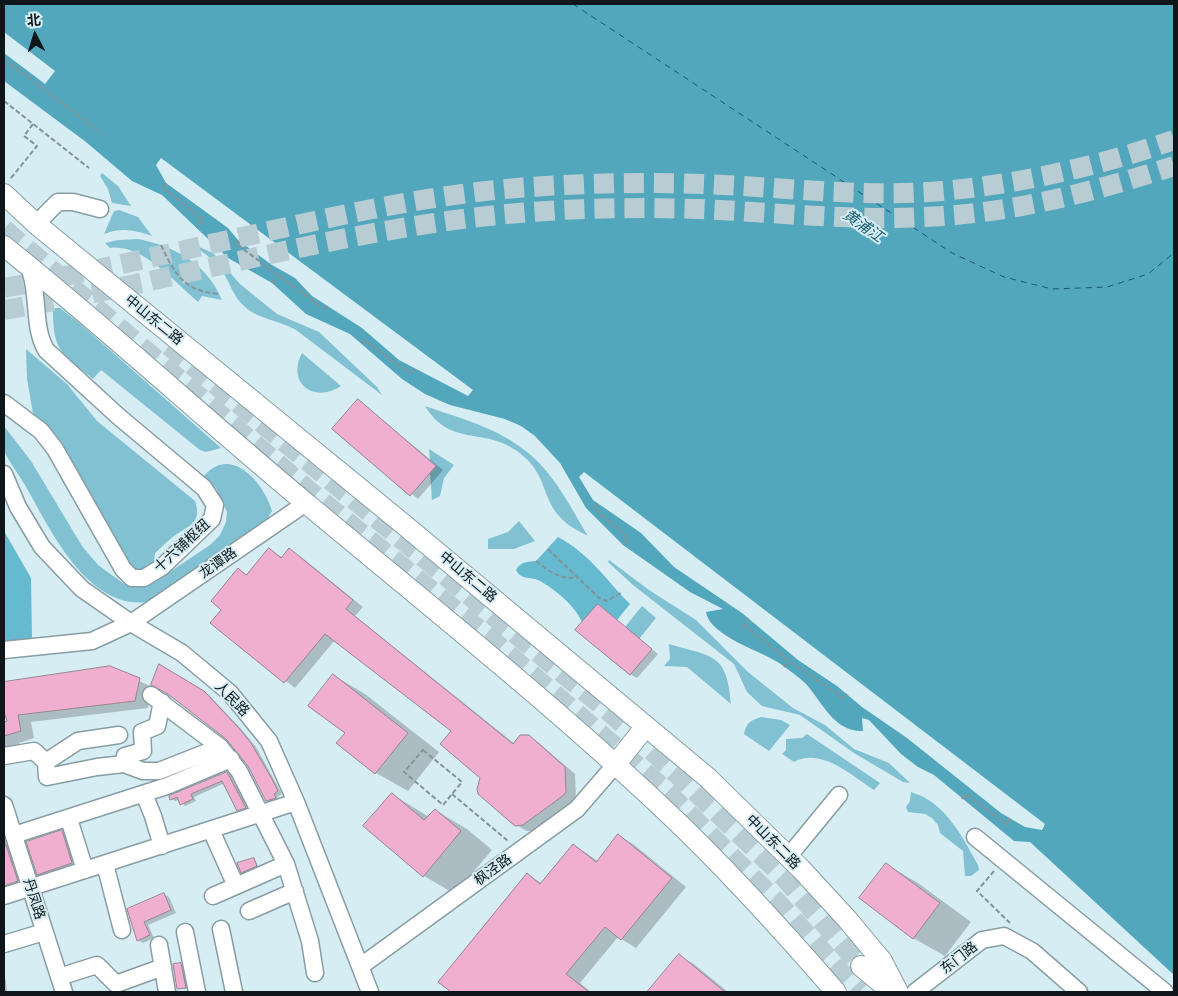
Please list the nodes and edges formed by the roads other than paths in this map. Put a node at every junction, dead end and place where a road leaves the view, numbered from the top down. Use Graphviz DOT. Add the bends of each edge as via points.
graph roads {
  1 [pos="6,191"];
  2 [pos="100,210"];
  3 [pos="36,224"];
  4 [pos="4,246"];
  5 [pos="28,265"];
  6 [pos="4,403"];
  7 [pos="4,474"];
  8 [pos="306,503"];
  9 [pos="131,624"];
  10 [pos="4,650"];
  11 [pos="646,726"];
  12 [pos="119,735"];
  13 [pos="220,747"];
  14 [pos="4,756"];
  15 [pos="232,760"];
  16 [pos="46,762"];
  17 [pos="124,764"];
  18 [pos="616,765"];
  19 [pos="144,794"];
  20 [pos="838,795"];
  21 [pos="296,802"];
  22 [pos="4,805"];
  23 [pos="260,814"];
  24 [pos="69,819"];
  25 [pos="211,830"];
  26 [pos="14,835"];
  27 [pos="975,837"];
  28 [pos="162,846"];
  29 [pos="788,857"];
  30 [pos="105,864"];
  31 [pos="286,864"];
  32 [pos="85,870"];
  33 [pos="236,886"];
  34 [pos="30,888"];
  35 [pos="295,891"];
  36 [pos="4,896"];
  37 [pos="213,896"];
  38 [pos="249,911"];
  39 [pos="122,930"];
  40 [pos="221,930"];
  41 [pos="44,932"];
  42 [pos="185,932"];
  43 [pos="4,944"];
  44 [pos="159,945"];
  45 [pos="360,966"];
  46 [pos="861,966"];
  47 [pos="163,967"];
  48 [pos="315,973"];
  49 [pos="62,985"];
  50 [pos="891,990"];
  51 [pos="167,992"];
  52 [pos="197,992"];
  53 [pos="234,992"];
  54 [pos="370,992"];
  55 [pos="836,992"];
  56 [pos="915,992"];
  57 [pos="1079,992"];
  58 [pos="1165,992"];
  1 -- 3 [label="main road, 中山东二路"];
  2 -- 3 [label="street" via="73,202 58,202"];
  3 -- 11 [label="main road, 中山东二路"];
  4 -- 5 [label="main road"];
  5 -- 6 [label="street, 十六铺枢纽" via="35,284 40,336 46,350 204,488 215,505 212,519 162,567 144,578 132,578 123,569 55,449 41,431"];
  5 -- 8 [label="main road"];
  7 -- 9 [label="street, 人民路" via="18,507 42,548 82,589"];
  8 -- 9 [label="street, 龙谭路"];
  8 -- 18 [label="main road" via="508,670"];
  9 -- 10 [label="street, 龙谭路" via="92,641"];
  9 -- 21 [label="street, 人民路" via="182,653 230,693 269,741"];
  11 -- 18 [label="main road"];
  11 -- 29 [label="main road, 中山东二路" via="708,778"];
  12 -- 16 [label="street" via="78,741"];
  13 -- 15 [label="street"];
  13 -- 17 [label="street" via="159,771 143,771"];
  13 -- 17 [label="street" via="157,699 157,726 142,732 143,751 125,756"];
  14 -- 16 [label="street" via="34,751"];
  15 -- 19 [label="street"];
  15 -- 23 [label="street"];
  16 -- 17 [label="street" via="47,777"];
  18 -- 45 [label="street, 枫泾路" via="577,809"];
  18 -- 55 [label="main road" via="742,888"];
  19 -- 24 [label="street"];
  19 -- 28 [label="street"];
  20 -- 29 [label="street"];
  21 -- 23 [label="street"];
  21 -- 45 [label="street, 人民路"];
  22 -- 26 [label="street, 丹凤路"];
  23 -- 25 [label="street"];
  23 -- 31 [label="street"];
  24 -- 26 [label="street"];
  24 -- 32 [label="street"];
  25 -- 28 [label="street"];
  25 -- 33 [label="street"];
  26 -- 34 [label="street, 丹凤路"];
  27 -- 58 [label="street"];
  28 -- 30 [label="street"];
  29 -- 50 [label="main road, 中山东二路" via="847,919 860,952"];
  30 -- 32 [label="street"];
  30 -- 39 [label="street"];
  31 -- 33 [label="street"];
  31 -- 35 [label="street"];
  32 -- 34 [label="street"];
  33 -- 37 [label="street"];
  34 -- 36 [label="street"];
  34 -- 41 [label="street, 丹凤路"];
  35 -- 38 [label="street"];
  35 -- 48 [label="street" via="310,941"];
  40 -- 53 [label="street"];
  41 -- 43 [label="street"];
  41 -- 49 [label="street, 丹凤路"];
  42 -- 52 [label="street"];
  44 -- 47 [label="street"];
  45 -- 54 [label="street, 人民路"];
  46 -- 50 [label="main road"];
  47 -- 49 [label="street" via="116,984 97,965"];
  47 -- 51 [label="street"];
  56 -- 57 [label="street, 东门路" via="982,940 1004,936 1032,951"];
}
